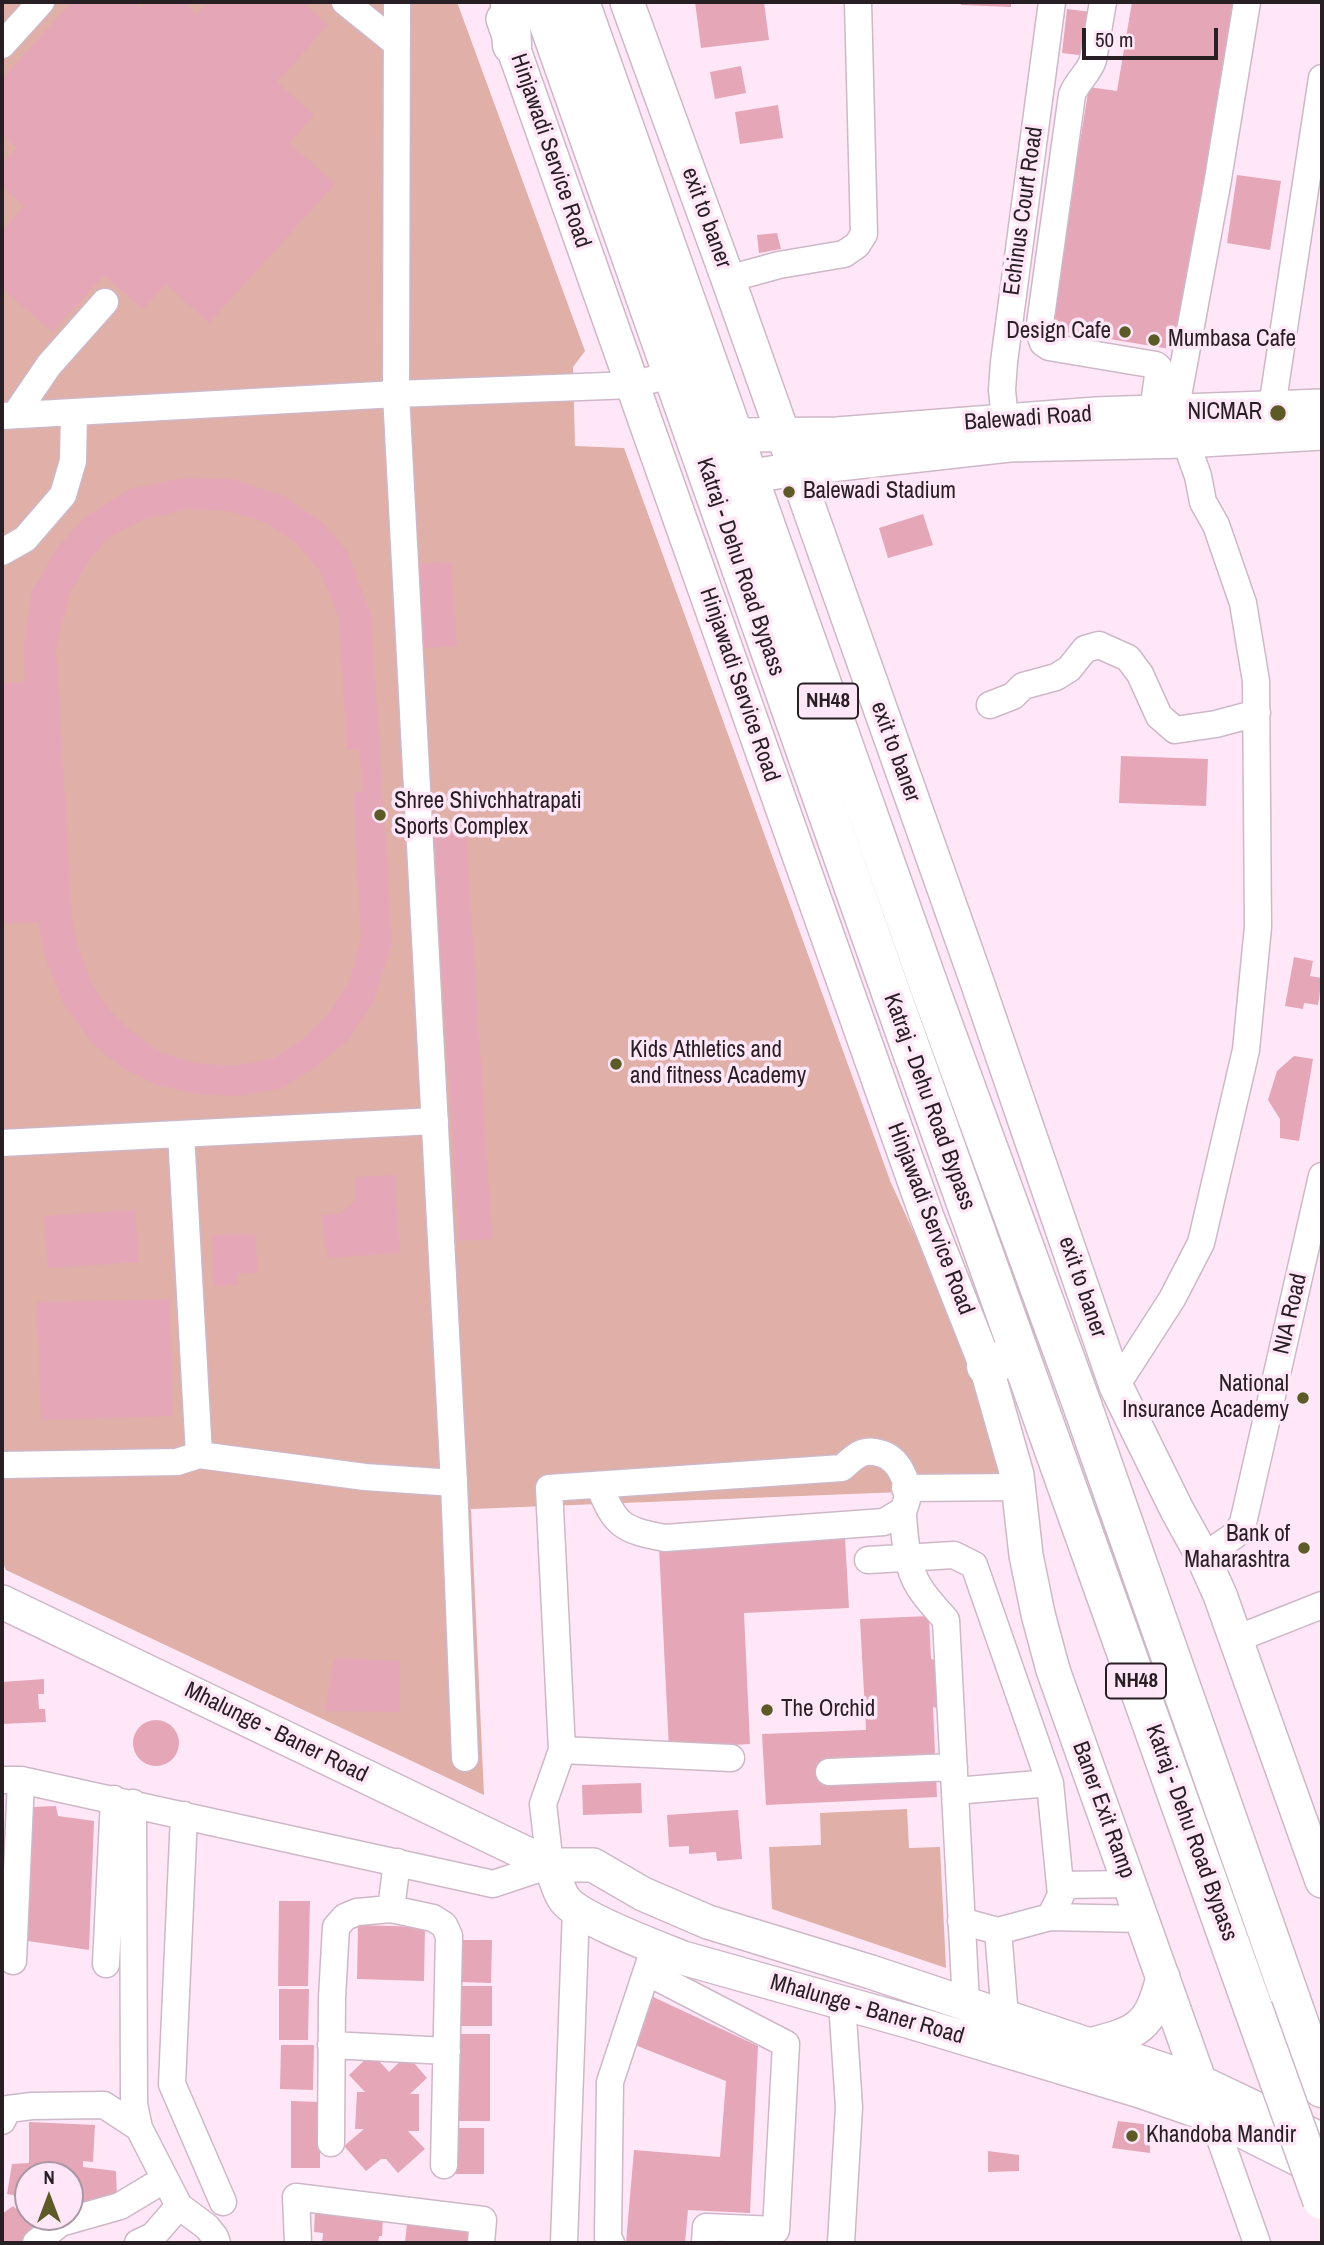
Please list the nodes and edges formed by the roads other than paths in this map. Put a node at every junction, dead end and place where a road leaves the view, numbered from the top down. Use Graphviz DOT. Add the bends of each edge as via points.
graph roads {
  1 [pos="41,2"];
  2 [pos="345,2"];
  3 [pos="397,2"];
  4 [pos="497,2"];
  5 [pos="510,2"];
  6 [pos="541,2"];
  7 [pos="580,2"];
  8 [pos="627,2"];
  9 [pos="858,2"];
  10 [pos="1052,2"];
  11 [pos="1103,2"];
  12 [pos="1247,2"];
  13 [pos="397,44"];
  14 [pos="512,44"];
  15 [pos="2,45"];
  16 [pos="1322,78"];
  17 [pos="728,279"];
  18 [pos="105,302"];
  19 [pos="672,374"];
  20 [pos="633,385"];
  21 [pos="396,394"];
  22 [pos="1322,405"];
  23 [pos="1272,407"];
  24 [pos="74,412"];
  25 [pos="8,416"];
  26 [pos="1005,420"];
  27 [pos="1171,422"];
  28 [pos="1322,433"];
  29 [pos="782,434"];
  30 [pos="734,435"];
  31 [pos="794,469"];
  32 [pos="748,477"];
  33 [pos="2,552"];
  34 [pos="774,662"];
  35 [pos="735,673"];
  36 [pos="990,705"];
  37 [pos="1257,713"];
  38 [pos="435,1121"];
  39 [pos="181,1134"];
  40 [pos="2,1143"];
  41 [pos="1322,1176"];
  42 [pos="1003,1360"];
  43 [pos="1116,1386"];
  44 [pos="1080,1399"];
  45 [pos="199,1455"];
  46 [pos="2,1465"];
  47 [pos="454,1483"];
  48 [pos="599,1485"];
  49 [pos="1018,1487"];
  50 [pos="904,1499"];
  51 [pos="1203,1557"];
  52 [pos="908,1558"];
  53 [pos="868,1560"];
  54 [pos="2,1602"];
  55 [pos="1322,1605"];
  56 [pos="1236,1639"];
  57 [pos="562,1750"];
  58 [pos="465,1758"];
  59 [pos="731,1758"];
  60 [pos="829,1772"];
  61 [pos="954,1779"];
  62 [pos="11,1780"];
  63 [pos="1050,1783"];
  64 [pos="124,1801"];
  65 [pos="184,1815"];
  66 [pos="397,1862"];
  67 [pos="550,1865"];
  68 [pos="1322,1881"];
  69 [pos="1060,1885"];
  70 [pos="1130,1885"];
  71 [pos="391,1909"];
  72 [pos="576,1909"];
  73 [pos="1050,1917"];
  74 [pos="1142,1919"];
  75 [pos="961,1921"];
  76 [pos="998,1931"];
  77 [pos="651,1959"];
  78 [pos="13,1961"];
  79 [pos="106,1964"];
  80 [pos="871,1972"];
  81 [pos="1163,1978"];
  82 [pos="965,2003"];
  83 [pos="851,2005"];
  84 [pos="1000,2031"];
  85 [pos="331,2045"];
  86 [pos="1090,2045"];
  87 [pos="447,2051"];
  88 [pos="1200,2081"];
  89 [pos="1322,2088"];
  90 [pos="1212,2116"];
  91 [pos="2,2121"];
  92 [pos="139,2128"];
  93 [pos="1322,2140"];
  94 [pos="331,2143"];
  95 [pos="444,2165"];
  96 [pos="1322,2171"];
  97 [pos="165,2179"];
  98 [pos="1322,2200"];
  99 [pos="223,2202"];
  100 [pos="179,2206"];
  101 [pos="148,2241"];
  102 [pos="36,2243"];
  103 [pos="216,2243"];
  104 [pos="298,2243"];
  105 [pos="481,2243"];
  106 [pos="564,2243"];
  107 [pos="611,2243"];
  108 [pos="705,2243"];
  109 [pos="841,2243"];
  110 [pos="1257,2243"];
  1 -- 15 [label="street"];
  2 -- 13 [label="street"];
  3 -- 13 [label="street"];
  4 -- 14 [label="main road, Hinjawadi Service Road"];
  5 -- 14 [label="highway"];
  6 -- 19 [label="highway, Katraj - Dehu Road Bypass / NH48"];
  7 -- 30 [label="highway, Katraj - Dehu Road Bypass / NH48"];
  8 -- 17 [label="main road, exit to baner"];
  9 -- 17 [label="street" via="864,234 845,254"];
  10 -- 26 [label="street, Echinus Court Road" via="1004,362"];
  11 -- 27 [label="street" via="1094,60 1072,95 1039,331 1049,347 1156,365"];
  12 -- 27 [label="street"];
  13 -- 21 [label="street"];
  14 -- 20 [label="main road, Hinjawadi Service Road"];
  16 -- 23 [label="street"];
  17 -- 29 [label="main road, exit to baner"];
  18 -- 25 [label="street"];
  19 -- 20 [label="street"];
  19 -- 34 [label="highway, Katraj - Dehu Road Bypass / NH48"];
  20 -- 21 [label="street"];
  20 -- 35 [label="main road, Hinjawadi Service Road"];
  21 -- 24 [label="street"];
  21 -- 38 [label="street"];
  22 -- 23 [label="main road, Balewadi Road"];
  23 -- 27 [label="main road, Balewadi Road"];
  24 -- 25 [label="street"];
  24 -- 33 [label="street" via="74,461 62,495 25,539"];
  26 -- 27 [label="main road, Balewadi Road"];
  26 -- 29 [label="main road, Balewadi Road"];
  27 -- 28 [label="main road, Balewadi Road"];
  27 -- 31 [label="main road, Balewadi Road"];
  27 -- 37 [label="street" via="1198,476 1203,502 1243,603"];
  29 -- 30 [label="main road, Balewadi Road"];
  29 -- 31 [label="main road, exit to baner"];
  30 -- 32 [label="highway, Katraj - Dehu Road Bypass / NH48"];
  31 -- 32 [label="main road, Balewadi Road"];
  31 -- 43 [label="main road, exit to baner"];
  32 -- 44 [label="highway, Katraj - Dehu Road Bypass / NH48"];
  34 -- 35 [label="main road"];
  34 -- 42 [label="highway, Katraj - Dehu Road Bypass / NH48"];
  35 -- 42 [label="main road, Hinjawadi Service Road" via="927,1217"];
  36 -- 37 [label="street" via="1013,696 1023,686 1056,677 1086,649 1099,645 1129,658 1159,716 1175,730"];
  37 -- 43 [label="street" via="1258,927 1245,1050 1201,1243 1172,1299"];
  38 -- 39 [label="street"];
  38 -- 47 [label="street"];
  39 -- 40 [label="street"];
  39 -- 45 [label="street"];
  41 -- 51 [label="street, NIA Road" via="1243,1523 1235,1535"];
  42 -- 49 [label="main road, Baner Exit Ramp"];
  42 -- 98 [label="highway, Katraj - Dehu Road Bypass / NH48, bridge" via="1253,2008"];
  43 -- 44 [label="main road"];
  43 -- 51 [label="main road"];
  44 -- 89 [label="highway, Katraj - Dehu Road Bypass / NH48"];
  45 -- 46 [label="street" via="177,1462"];
  45 -- 47 [label="street" via="365,1477"];
  47 -- 58 [label="street"];
  48 -- 50 [label="street" via="620,1524 666,1538 884,1522"];
  48 -- 50 [label="street" via="842,1468 857,1454 868,1451 895,1462 903,1475"];
  48 -- 57 [label="street" via="549,1488"];
  49 -- 50 [label="street"];
  49 -- 70 [label="main road, Baner Exit Ramp" via="1026,1555 1053,1670"];
  50 -- 52 [label="street"];
  51 -- 56 [label="main road"];
  52 -- 53 [label="street"];
  52 -- 61 [label="street" via="916,1586 946,1620"];
  52 -- 63 [label="street" via="954,1555 974,1565"];
  54 -- 67 [label="main road, Mhalunge - Baner Road"];
  55 -- 56 [label="street"];
  56 -- 68 [label="main road"];
  57 -- 59 [label="street"];
  57 -- 67 [label="street" via="543,1804"];
  60 -- 61 [label="street"];
  61 -- 63 [label="street"];
  61 -- 75 [label="street"];
  62 -- 64 [label="street"];
  62 -- 78 [label="street"];
  63 -- 69 [label="street"];
  64 -- 65 [label="street"];
  64 -- 79 [label="street"];
  64 -- 92 [label="street" via="134,2104"];
  65 -- 66 [label="street"];
  65 -- 99 [label="street" via="172,2084"];
  66 -- 67 [label="street" via="493,1884"];
  66 -- 71 [label="street"];
  67 -- 72 [label="main road, Mhalunge - Baner Road" via="564,1899"];
  67 -- 80 [label="main road, Mhalunge - Baner Road" via="593,1865 695,1918"];
  69 -- 70 [label="street"];
  69 -- 73 [label="street"];
  70 -- 74 [label="main road, Baner Exit Ramp"];
  71 -- 85 [label="street" via="357,1912 336,1927"];
  71 -- 87 [label="street" via="433,1918 444,1925 449,1936"];
  72 -- 77 [label="main road, Mhalunge - Baner Road"];
  72 -- 106 [label="street"];
  73 -- 74 [label="street"];
  73 -- 76 [label="street"];
  74 -- 81 [label="main road, Baner Exit Ramp"];
  75 -- 76 [label="street"];
  75 -- 82 [label="street"];
  76 -- 84 [label="street"];
  77 -- 83 [label="main road, Mhalunge - Baner Road" via="683,1958"];
  77 -- 107 [label="street" via="610,2082"];
  77 -- 108 [label="street" via="786,2044 776,2230 706,2227"];
  80 -- 82 [label="main road, Mhalunge - Baner Road"];
  80 -- 83 [label="main road"];
  81 -- 86 [label="main road" via="1156,2006 1147,2018 1133,2030"];
  81 -- 88 [label="main road, Baner Exit Ramp"];
  82 -- 84 [label="main road, Mhalunge - Baner Road"];
  83 -- 84 [label="main road, Mhalunge - Baner Road"];
  83 -- 109 [label="street"];
  84 -- 86 [label="main road, Mhalunge - Baner Road"];
  84 -- 90 [label="main road, Mhalunge - Baner Road" via="1127,2086"];
  85 -- 87 [label="street"];
  85 -- 94 [label="street"];
  86 -- 88 [label="main road, Mhalunge - Baner Road"];
  87 -- 95 [label="street"];
  88 -- 90 [label="main road, Baner Exit Ramp"];
  88 -- 93 [label="main road, Mhalunge - Baner Road"];
  90 -- 96 [label="main road, Mhalunge - Baner Road"];
  90 -- 110 [label="street, Baner Exit Ramp"];
  91 -- 92 [label="street" via="8,2109 104,2105"];
  92 -- 97 [label="street"];
  97 -- 100 [label="street"];
  97 -- 102 [label="street" via="120,2206 60,2223"];
  100 -- 101 [label="street"];
  100 -- 103 [label="street" via="207,2227"];
  104 -- 105 [label="street" via="296,2197 483,2220"];
}
